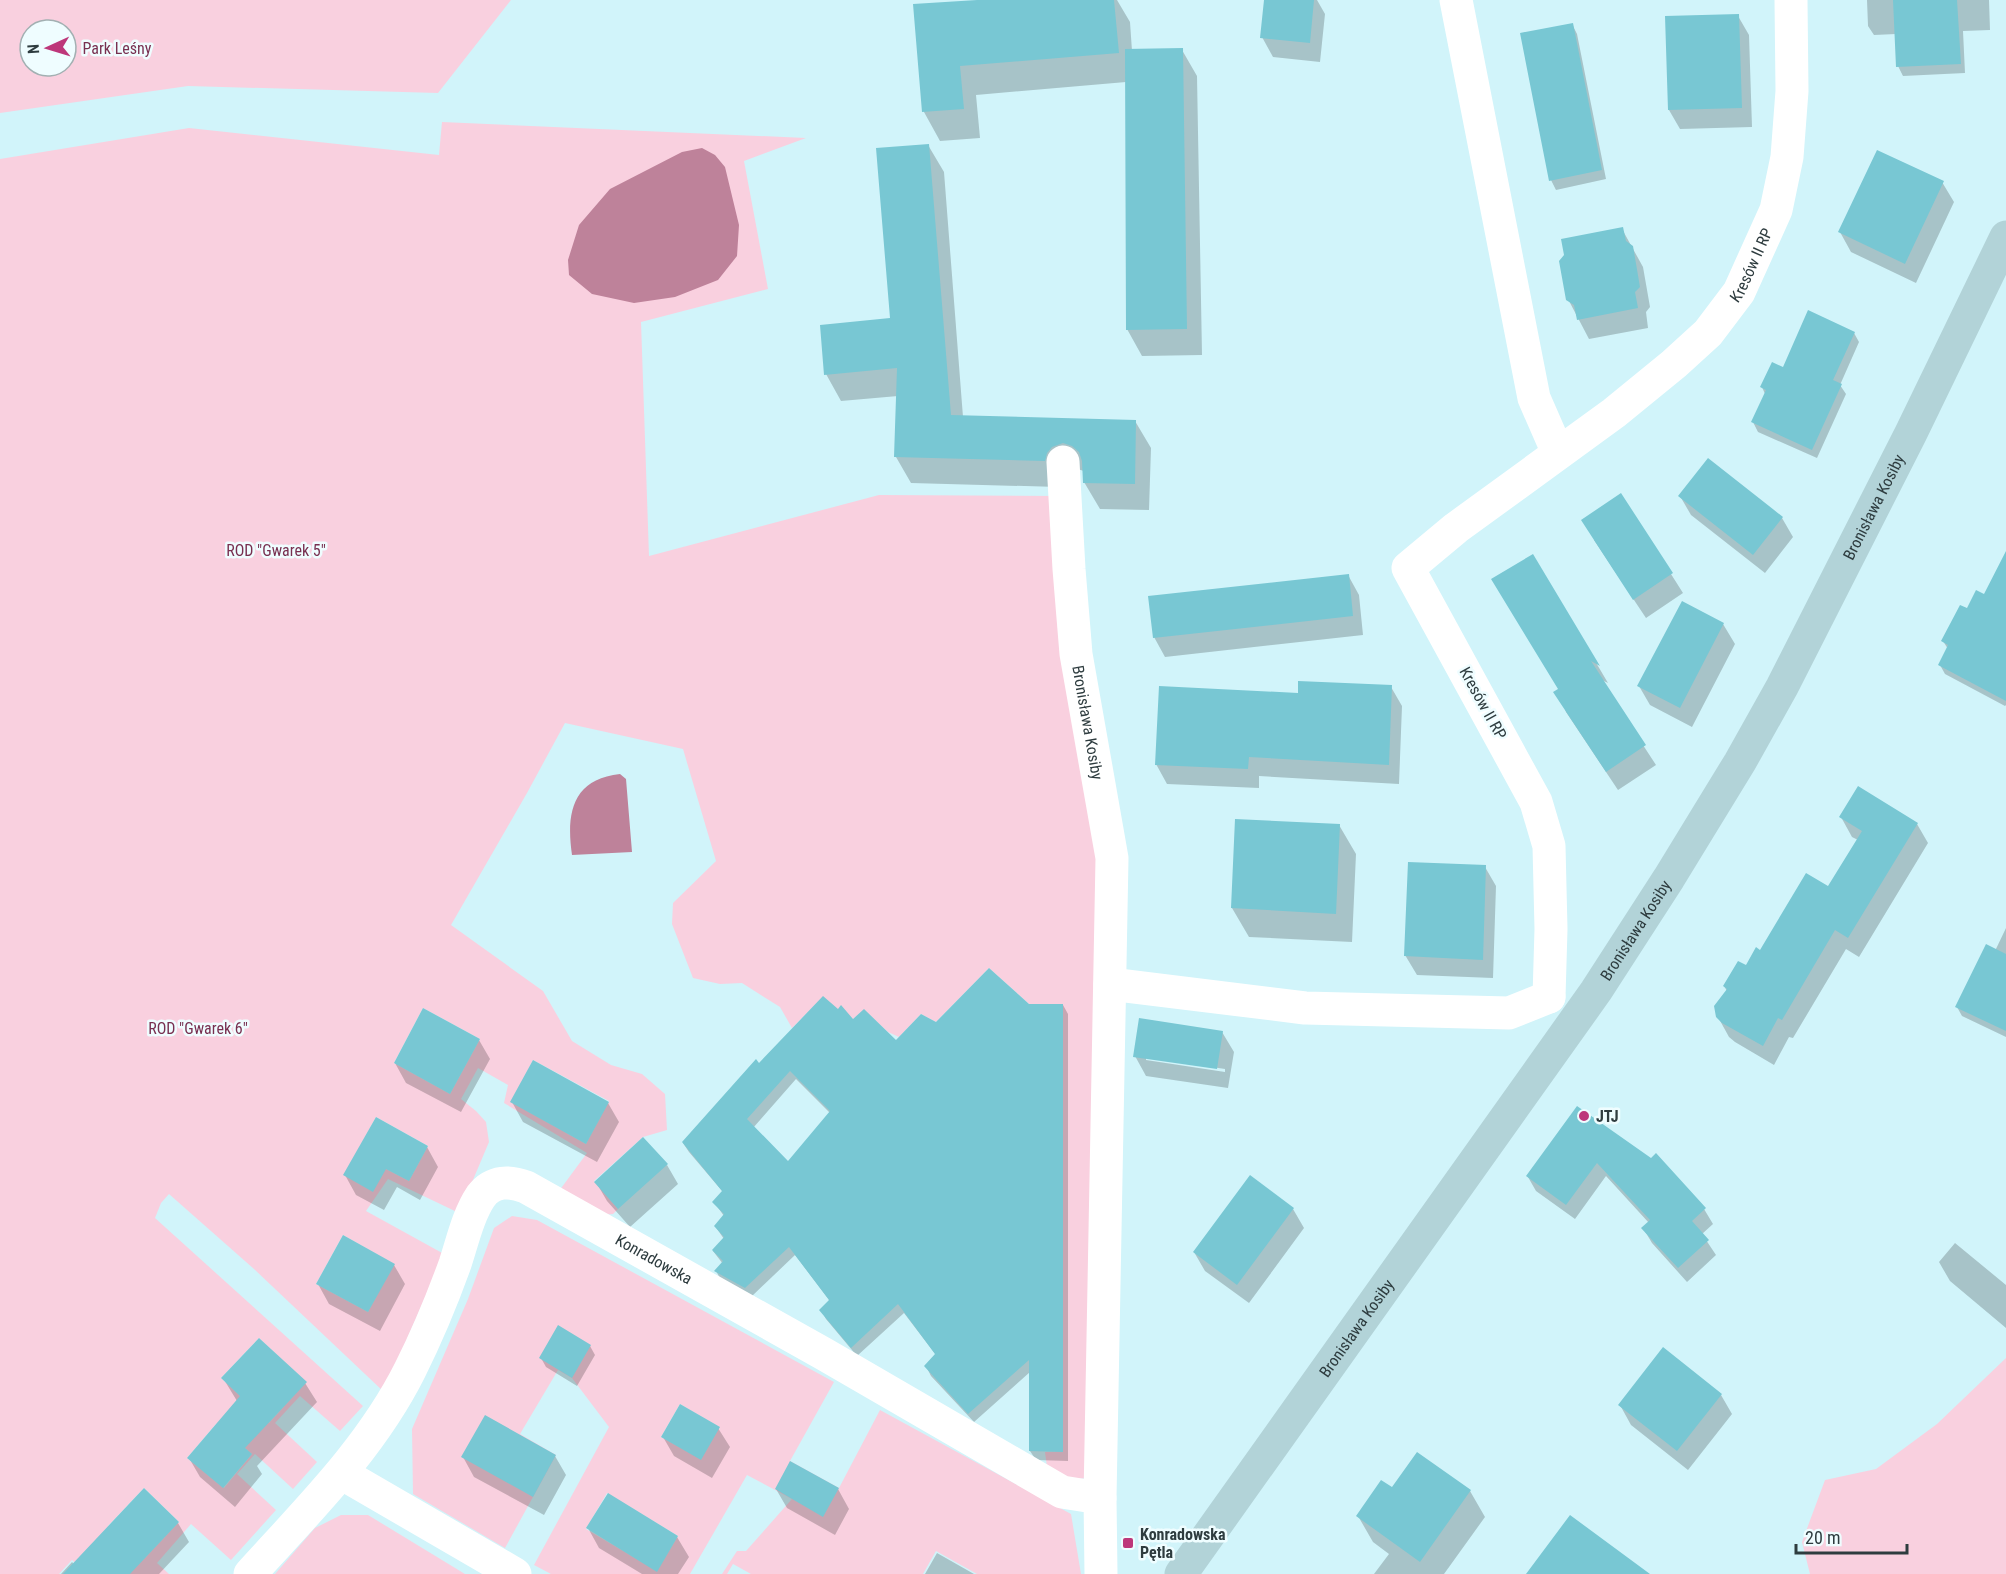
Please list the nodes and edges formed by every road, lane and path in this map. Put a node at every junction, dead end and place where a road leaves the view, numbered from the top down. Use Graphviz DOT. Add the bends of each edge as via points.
graph roads {
  1 [pos="1456,0"];
  2 [pos="1791,0"];
  3 [pos="2006,237"];
  4 [pos="1558,453"];
  5 [pos="1063,462"];
  6 [pos="1110,984"];
  7 [pos="1549,997"];
  8 [pos="1580,1013"];
  9 [pos="341,1473"];
  10 [pos="1101,1498"];
  11 [pos="250,1574"];
  12 [pos="514,1574"];
  13 [pos="1101,1574"];
  14 [pos="1181,1574"];
  1 -- 4 [label="street" via="1534,398"];
  2 -- 4 [label="street, Kresów II RP" via="1792,91 1787,157 1776,210 1739,292 1708,333 1674,364"];
  3 -- 8 [label="street, Bronisława Kosiby" via="1782,687 1669,878"];
  4 -- 7 [label="street, Kresów II RP" via="1408,568 1536,802 1549,846"];
  5 -- 6 [label="street, Bronisława Kosiby" via="1076,654 1112,858"];
  6 -- 7 [label="street" via="1305,1008 1509,1013"];
  6 -- 10 [label="street, Bronisława Kosiby"];
  7 -- 8 [label="street"];
  8 -- 14 [label="street, Bronisława Kosiby"];
  9 -- 10 [label="street, Konradowska" via="409,1372 482,1196 495,1185 511,1181 781,1329 1062,1492"];
  9 -- 11 [label="street, Konradowska"];
  9 -- 12 [label="street"];
  10 -- 13 [label="street, Bronisława Kosiby"];
}
